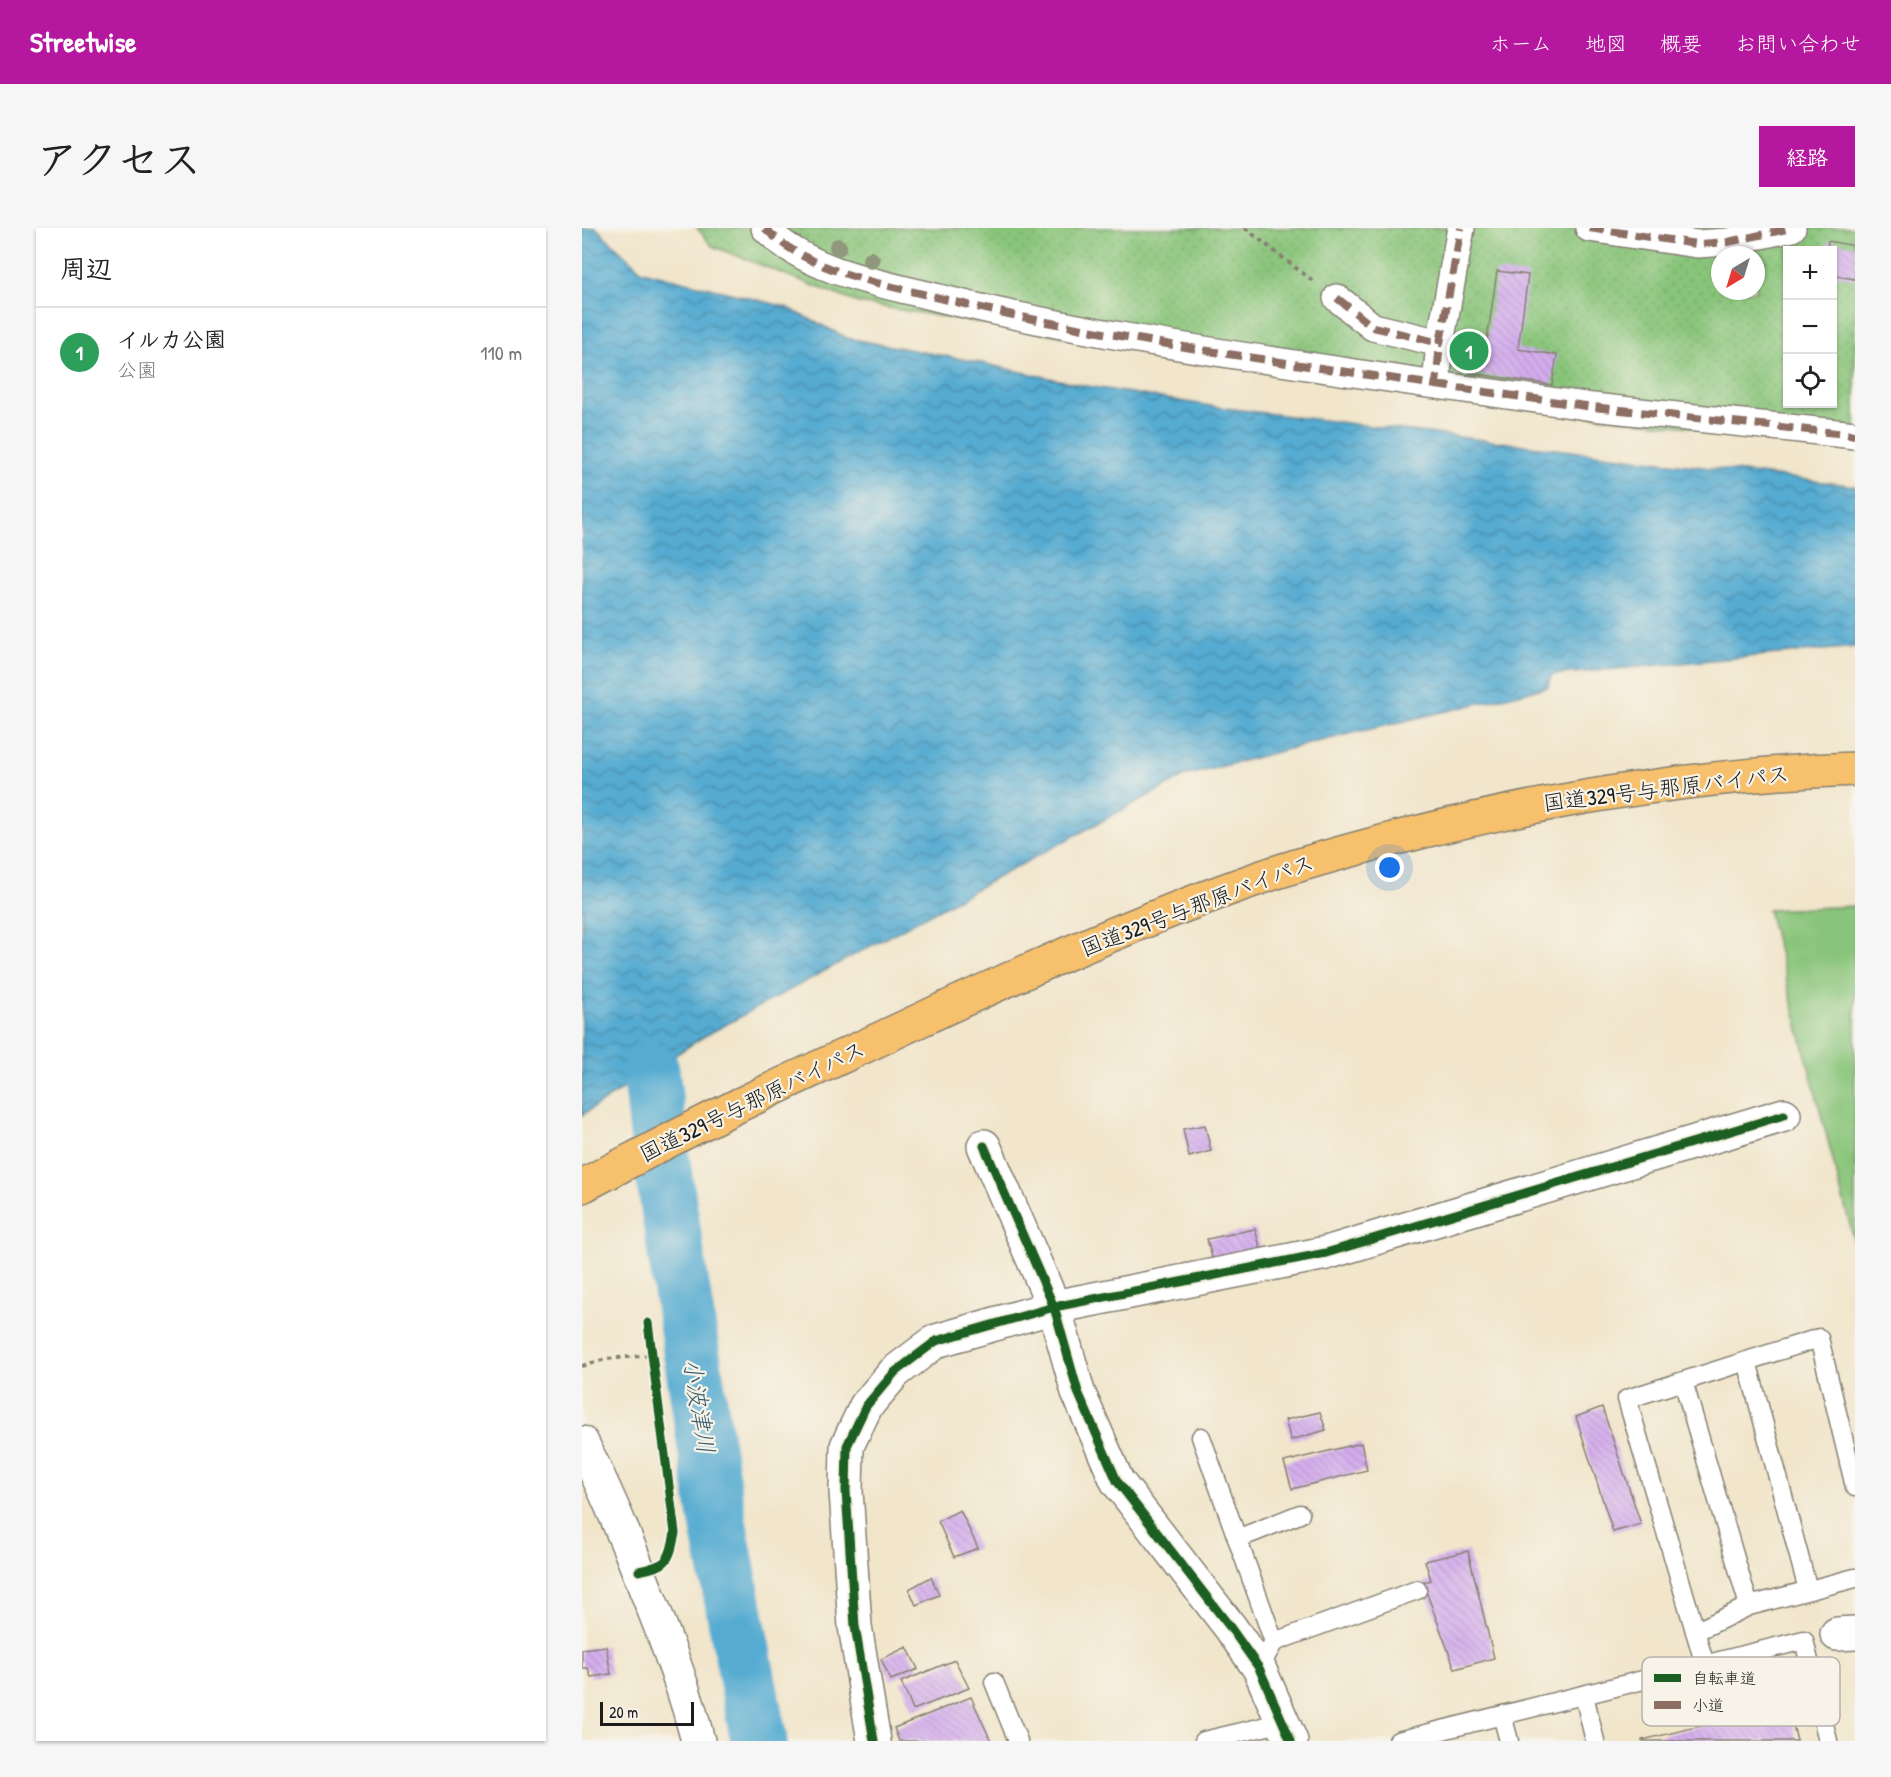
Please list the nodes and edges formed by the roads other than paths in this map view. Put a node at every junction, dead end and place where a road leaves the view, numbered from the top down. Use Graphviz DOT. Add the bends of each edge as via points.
graph roads {
  1 [pos="765,228"];
  2 [pos="1461,228"];
  3 [pos="1589,228"];
  4 [pos="1792,228"];
  5 [pos="1337,298"];
  6 [pos="1440,344"];
  7 [pos="1436,385"];
  8 [pos="1855,435"];
  9 [pos="1855,768"];
  10 [pos="1784,1115"];
  11 [pos="984,1146"];
  12 [pos="590,1182"];
  13 [pos="1054,1307"];
  14 [pos="1747,1361"];
  15 [pos="1683,1381"];
  16 [pos="1201,1437"];
  17 [pos="582,1443"];
  18 [pos="1855,1487"];
  19 [pos="1300,1514"];
  20 [pos="1237,1539"];
  21 [pos="1855,1578"];
  22 [pos="1417,1590"];
  23 [pos="1808,1590"];
  24 [pos="1749,1606"];
  25 [pos="1695,1632"];
  26 [pos="1846,1634"];
  27 [pos="1804,1640"];
  28 [pos="1266,1655"];
  29 [pos="1703,1657"];
  30 [pos="1737,1657"];
  31 [pos="1808,1657"];
  32 [pos="1642,1681"];
  33 [pos="994,1682"];
  34 [pos="1584,1695"];
  35 [pos="1502,1715"];
  36 [pos="1824,1726"];
  37 [pos="1288,1731"];
  38 [pos="1403,1740"];
  39 [pos="698,1741"];
  40 [pos="874,1741"];
  41 [pos="1018,1741"];
  42 [pos="1204,1741"];
  43 [pos="1509,1741"];
  44 [pos="1595,1741"];
  45 [pos="1828,1741"];
  1 -- 7 [label="street" via="777,241 811,261 865,279 1004,314 1147,341"];
  2 -- 6 [label="street"];
  3 -- 4 [label="street" via="1697,244 1728,242"];
  5 -- 6 [label="street" via="1373,327"];
  6 -- 7 [label="street"];
  7 -- 8 [label="street"];
  9 -- 12 [label="highway, 国道329号与那原バイパス" via="1728,776 1585,796 1514,809 1345,851 1263,876 987,988 734,1107"];
  10 -- 13 [label="street" via="1326,1252"];
  11 -- 13 [label="street"];
  13 -- 28 [label="street" via="1078,1392 1117,1481 1230,1627"];
  13 -- 40 [label="street" via="936,1341 895,1372 866,1406 847,1446 855,1626"];
  14 -- 15 [label="lane"];
  14 -- 18 [label="lane" via="1819,1338"];
  14 -- 23 [label="lane"];
  15 -- 24 [label="lane"];
  15 -- 25 [label="lane" via="1627,1399"];
  16 -- 20 [label="lane"];
  17 -- 39 [label="street" via="670,1649"];
  19 -- 20 [label="lane"];
  20 -- 28 [label="lane"];
  21 -- 23 [label="lane"];
  22 -- 28 [label="lane"];
  23 -- 24 [label="lane"];
  24 -- 25 [label="lane"];
  25 -- 29 [label="lane"];
  26 -- 27 [label="lane"];
  27 -- 30 [label="lane"];
  27 -- 31 [label="lane"];
  28 -- 37 [label="street"];
  32 -- 34 [label="lane"];
  33 -- 41 [label="lane"];
  34 -- 35 [label="lane"];
  34 -- 44 [label="lane"];
  35 -- 38 [label="lane"];
  35 -- 43 [label="lane"];
  36 -- 45 [label="lane"];
  37 -- 42 [label="lane"];
}
